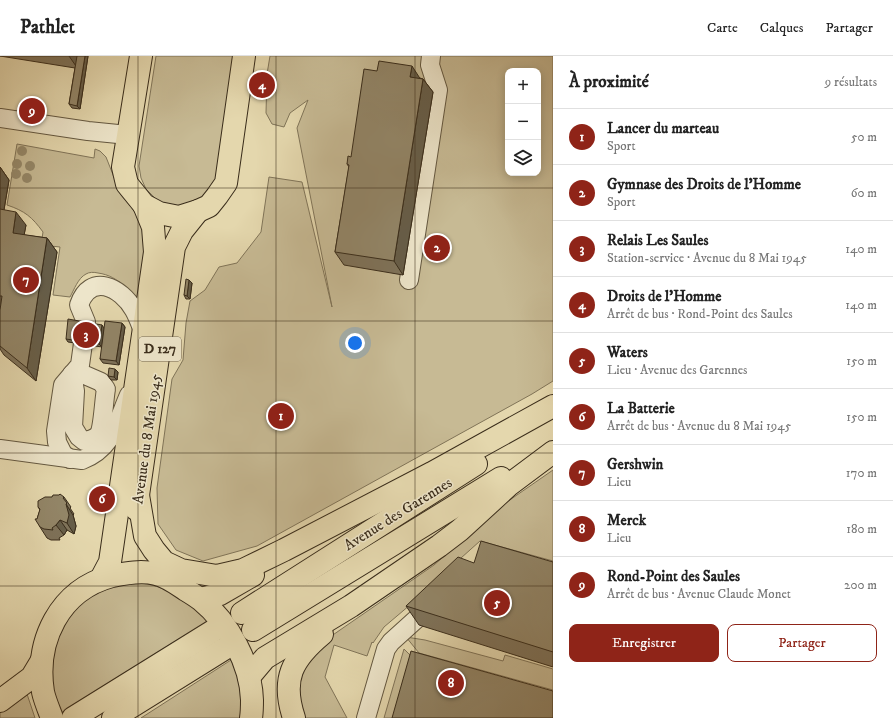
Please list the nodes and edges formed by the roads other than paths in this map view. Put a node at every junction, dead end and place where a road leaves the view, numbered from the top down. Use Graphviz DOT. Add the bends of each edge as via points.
graph roads {
  1 [pos="141,56"];
  2 [pos="244,56"];
  3 [pos="431,56"];
  4 [pos="0,118"];
  5 [pos="128,135"];
  6 [pos="144,205"];
  7 [pos="198,211"];
  8 [pos="409,280"];
  9 [pos="144,333"];
  10 [pos="137,380"];
  11 [pos="553,406"];
  12 [pos="553,415"];
  13 [pos="553,446"];
  14 [pos="0,449"];
  15 [pos="553,452"];
  16 [pos="70,458"];
  17 [pos="138,495"];
  18 [pos="349,515"];
  19 [pos="157,574"];
  20 [pos="101,579"];
  21 [pos="446,593"];
  22 [pos="201,600"];
  23 [pos="352,606"];
  24 [pos="42,662"];
  25 [pos="249,677"];
  26 [pos="0,701"];
  27 [pos="52,718"];
  28 [pos="73,718"];
  29 [pos="113,718"];
  30 [pos="251,718"];
  31 [pos="294,718"];
  32 [pos="366,718"];
  1 -- 5 [label="main road"];
  2 -- 7 [label="main road" via="226,183 209,206"];
  3 -- 8 [label="street" via="430,65 438,90"];
  4 -- 5 [label="street" via="88,132"];
  5 -- 6 [label="main road" via="123,167 127,184"];
  6 -- 7 [label="main road" via="159,214 179,217"];
  6 -- 9 [label="main road, Avenue du 8 Mai 1945 / D 127" via="153,227 156,252"];
  7 -- 17 [label="main road, Avenue du 8 Mai 1945 / D 127" via="182,231 174,247"];
  9 -- 10 [label="main road, Avenue du 8 Mai 1945 / D 127"];
  9 -- 16 [label="street" via="134,309 122,295 110,287 98,285 90,288 82,296 79,305 86,322 80,365 63,385 56,430 57,442 64,454"];
  10 -- 16 [label="street" via="115,432 102,448 82,460"];
  10 -- 20 [label="main road, Avenue du 8 Mai 1945 / D 127" via="110,562"];
  11 -- 18 [label="main road" via="438,470"];
  12 -- 13 [label="main road, Avenue des Garennes" via="248,622"];
  14 -- 16 [label="street"];
  15 -- 23 [label="main road" via="509,485 460,530"];
  17 -- 18 [label="main road, D 127" via="146,536 164,562 181,570 217,576 243,570"];
  17 -- 19 [label="main road, Avenue du 8 Mai 1945 / D 127" via="133,530 140,551"];
  18 -- 22 [label="main road" via="248,578 220,594"];
  19 -- 20 [label="main road" via="129,572"];
  19 -- 22 [label="main road"];
  20 -- 24 [label="main road" via="70,599 54,620 45,642"];
  21 -- 32 [label="street" via="386,649"];
  22 -- 25 [label="main road" via="230,634 242,656"];
  23 -- 25 [label="main road" via="265,658"];
  23 -- 31 [label="main road" via="342,618 308,645 296,660 288,688"];
  24 -- 26 [label="main road" via="32,677"];
  24 -- 27 [label="main road" via="44,693"];
  25 -- 30 [label="main road"];
  28 -- 29 [label="main road" via="218,640"];
}
